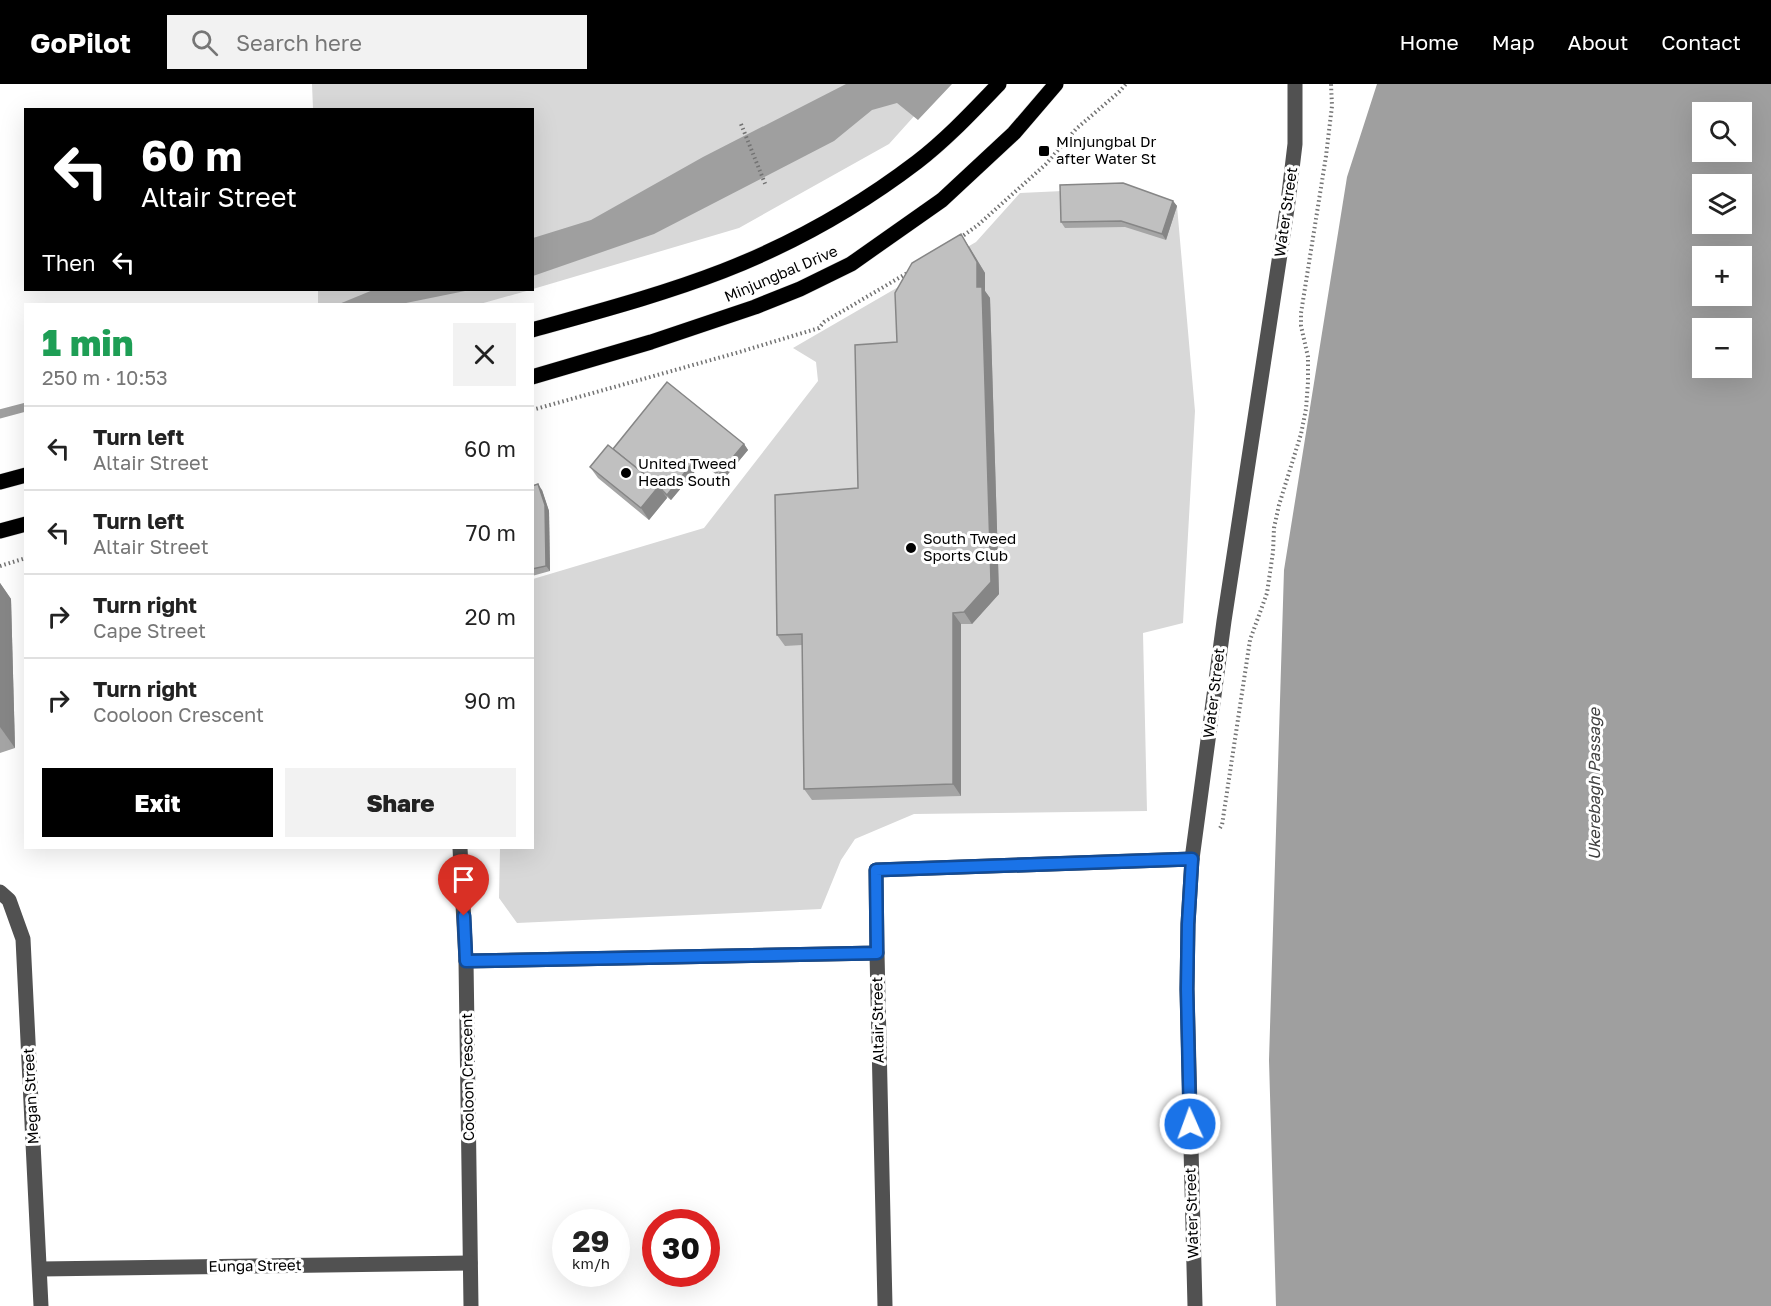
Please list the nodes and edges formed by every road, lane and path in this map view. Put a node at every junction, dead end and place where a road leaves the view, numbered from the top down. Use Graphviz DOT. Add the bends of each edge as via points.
graph roads {
  1 [pos="999,84"];
  2 [pos="1056,84"];
  3 [pos="1295,84"];
  4 [pos="1330,84"];
  5 [pos="741,124"];
  6 [pos="766,186"];
  7 [pos="534,329"];
  8 [pos="534,376"];
  9 [pos="24,476"];
  10 [pos="0,482"];
  11 [pos="24,525"];
  12 [pos="0,531"];
  13 [pos="24,559"];
  14 [pos="0,566"];
  15 [pos="460,849"];
  16 [pos="1192,859"];
  17 [pos="0,892"];
  18 [pos="877,953"];
  19 [pos="466,961"];
  20 [pos="470,1263"];
  21 [pos="41,1269"];
  22 [pos="41,1306"];
  23 [pos="471,1306"];
  24 [pos="885,1306"];
  25 [pos="1194,1306"];
  1 -- 7 [label="main road, Minjungbal Drive" via="917,161 809,232 723,271"];
  2 -- 8 [label="main road, Minjungbal Drive" via="1014,133 942,200 851,264 755,307"];
  3 -- 16 [label="street, Water Street" via="1295,144 1288,202"];
  4 -- 16 [label="path" via="1332,106 1326,156 1301,313 1308,357 1306,409 1274,528 1267,593 1250,640 1222,825"];
  5 -- 6 [label="path"];
  9 -- 10 [label="main road"];
  11 -- 12 [label="main road"];
  13 -- 14 [label="path"];
  15 -- 19 [label="street, Cooloon Crescent"];
  16 -- 18 [label="street, Altair Street" via="876,870"];
  16 -- 25 [label="street, Water Street" via="1187,989"];
  17 -- 21 [label="street, Megan Street" via="9,900 23,939"];
  18 -- 19 [label="street"];
  18 -- 24 [label="street, Altair Street"];
  19 -- 20 [label="street, Cooloon Crescent"];
  20 -- 21 [label="street, Eunga Street"];
  20 -- 23 [label="street, Cooloon Crescent"];
  21 -- 22 [label="street, Megan Street"];
}
